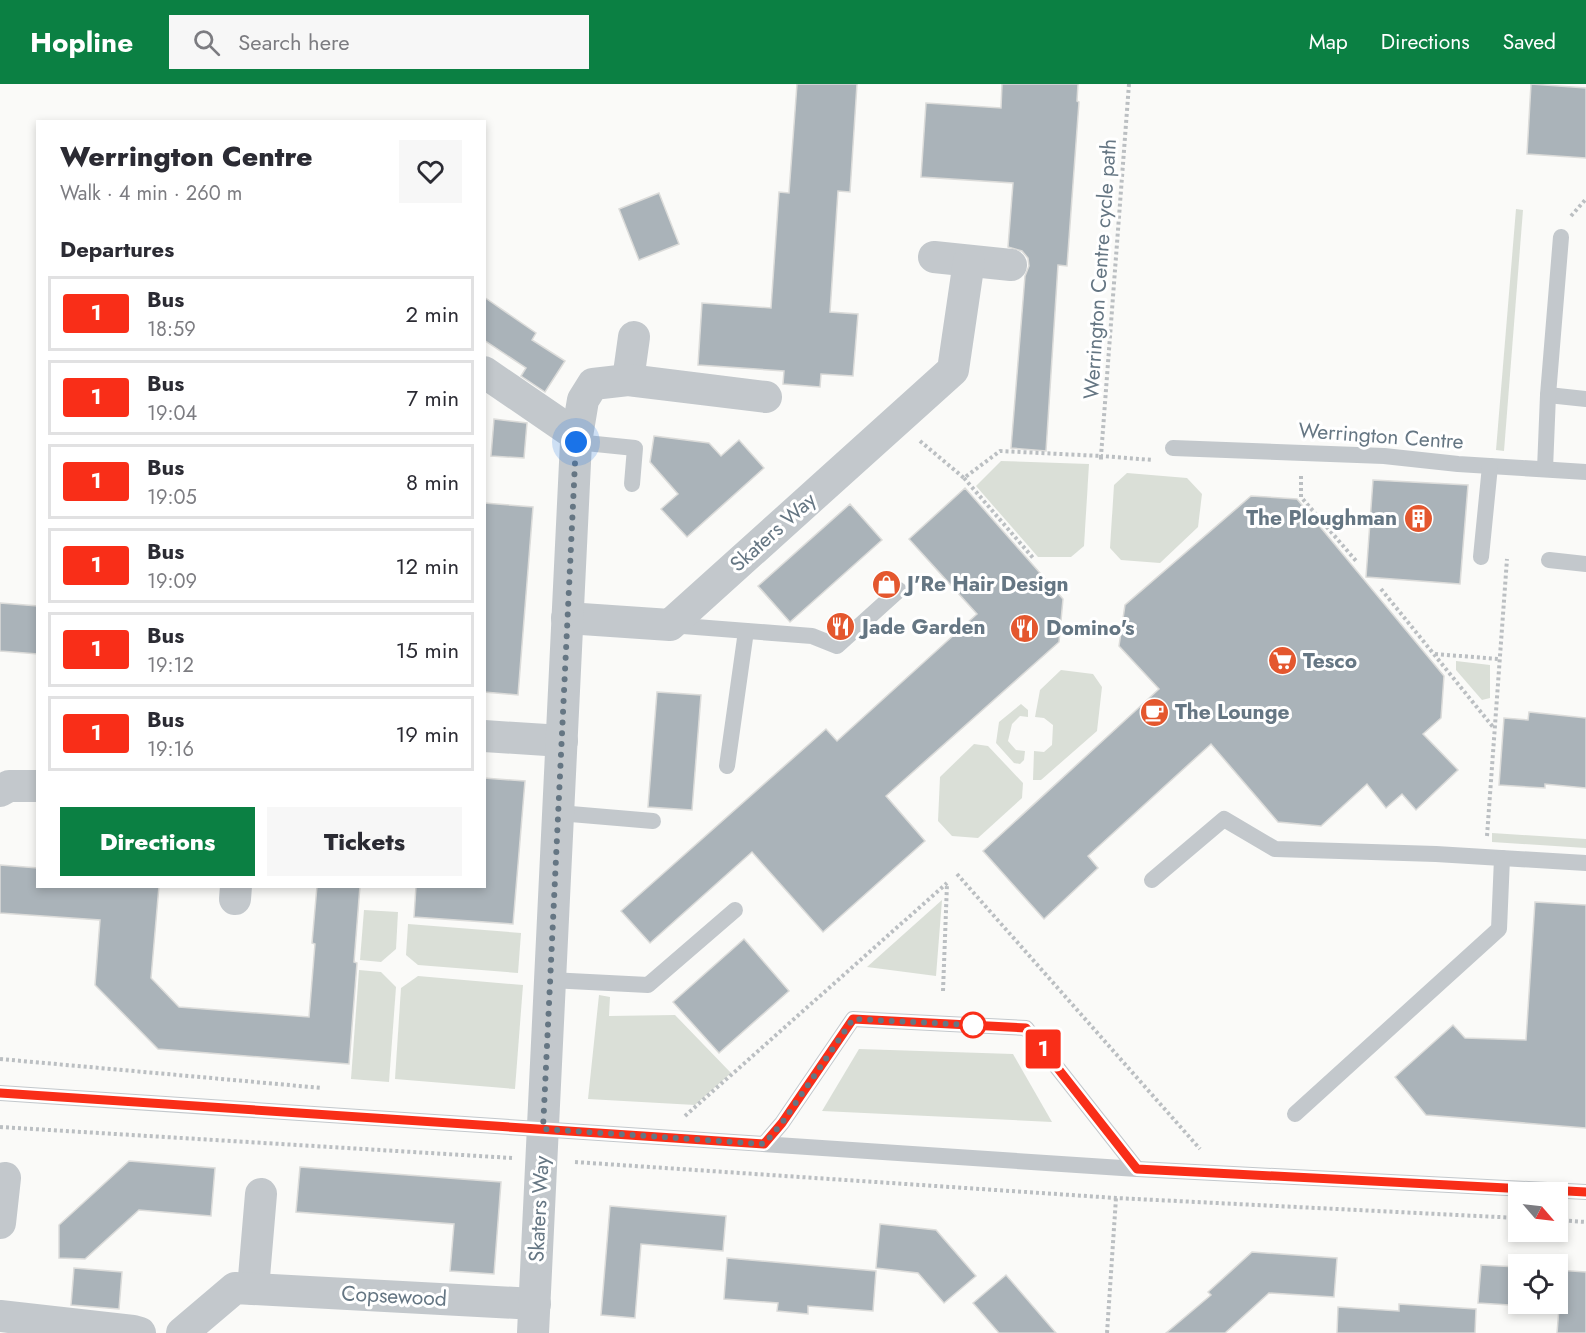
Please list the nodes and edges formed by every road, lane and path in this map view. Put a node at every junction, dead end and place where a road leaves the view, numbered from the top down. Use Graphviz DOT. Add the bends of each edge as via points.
graph roads {
  1 [pos="1129,84"];
  2 [pos="1561,237"];
  3 [pos="934,256"];
  4 [pos="969,261"];
  5 [pos="1011,265"];
  6 [pos="634,337"];
  7 [pos="486,373"];
  8 [pos="628,380"];
  9 [pos="1548,396"];
  10 [pos="766,397"];
  11 [pos="1586,399"];
  12 [pos="896,421"];
  13 [pos="576,439"];
  14 [pos="1173,448"];
  15 [pos="1490,466"];
  16 [pos="1301,468"];
  17 [pos="1545,469"];
  18 [pos="1586,472"];
  19 [pos="964,478"];
  20 [pos="632,484"];
  21 [pos="1507,551"];
  22 [pos="1481,557"];
  23 [pos="1034,559"];
  24 [pos="1549,560"];
  25 [pos="1357,562"];
  26 [pos="1586,564"];
  27 [pos="1381,589"];
  28 [pos="899,590"];
  29 [pos="567,618"];
  30 [pos="669,626"];
  31 [pos="746,631"];
  32 [pos="1435,654"];
  33 [pos="1499,659"];
  34 [pos="1494,728"];
  35 [pos="486,736"];
  36 [pos="562,741"];
  37 [pos="727,766"];
  38 [pos="36,786"];
  39 [pos="0,792"];
  40 [pos="559,813"];
  41 [pos="653,821"];
  42 [pos="1494,858"];
  43 [pos="1586,863"];
  44 [pos="957,874"];
  45 [pos="1152,880"];
  46 [pos="735,910"];
  47 [pos="550,980"];
  48 [pos="943,991"];
  49 [pos="0,1059"];
  50 [pos="333,1089"];
  51 [pos="0,1093"];
  52 [pos="1295,1114"];
  53 [pos="684,1117"];
  54 [pos="0,1127"];
  55 [pos="543,1129"];
  56 [pos="764,1144"];
  57 [pos="1201,1149"];
  58 [pos="518,1158"];
  59 [pos="575,1162"];
  60 [pos="1137,1169"];
  61 [pos="5,1178"];
  62 [pos="1586,1192"];
  63 [pos="261,1194"];
  64 [pos="1116,1198"];
  65 [pos="1508,1218"];
  66 [pos="1568,1221"];
  67 [pos="1586,1222"];
  68 [pos="0,1223"];
  69 [pos="253,1289"];
  70 [pos="0,1316"];
  71 [pos="534,1319"];
  72 [pos="140,1333"];
  73 [pos="183,1333"];
  74 [pos="1107,1333"];
  1 -- 19 [label="path, Werrington Centre cycle path" via="1101,458 999,451"];
  2 -- 9 [label="lane"];
  3 -- 4 [label="street"];
  4 -- 5 [label="street"];
  4 -- 12 [label="street, Skaters Way" via="953,370"];
  6 -- 8 [label="street"];
  7 -- 13 [label="street"];
  8 -- 10 [label="street"];
  8 -- 13 [label="street, Skaters Way" via="593,384 583,400"];
  9 -- 11 [label="lane"];
  9 -- 17 [label="lane"];
  12 -- 19 [label="path"];
  12 -- 30 [label="street, Skaters Way"];
  13 -- 20 [label="lane" via="635,448"];
  13 -- 29 [label="street, Skaters Way"];
  14 -- 15 [label="lane, Werrington Centre" via="1384,456"];
  15 -- 17 [label="lane, Werrington Centre"];
  15 -- 22 [label="lane"];
  16 -- 25 [label="path" via="1301,497"];
  17 -- 18 [label="lane, Werrington Centre"];
  19 -- 23 [label="path"];
  21 -- 33 [label="path"];
  24 -- 26 [label="lane"];
  27 -- 32 [label="path"];
  28 -- 31 [label="lane" via="837,646 812,636"];
  29 -- 30 [label="street"];
  29 -- 36 [label="street, Skaters Way"];
  30 -- 31 [label="lane"];
  31 -- 37 [label="lane"];
  32 -- 33 [label="path"];
  32 -- 34 [label="path"];
  33 -- 34 [label="path"];
  34 -- 42 [label="path"];
  35 -- 36 [label="street"];
  36 -- 40 [label="street, Skaters Way"];
  38 -- 39 [label="street" via="9,786"];
  40 -- 41 [label="lane"];
  40 -- 47 [label="street, Skaters Way"];
  42 -- 43 [label="lane"];
  42 -- 45 [label="lane" via="1275,849 1224,819"];
  42 -- 52 [label="lane" via="1499,929"];
  44 -- 57 [label="path"];
  46 -- 47 [label="lane" via="648,985"];
  47 -- 55 [label="street, Skaters Way"];
  48 -- 53 [label="path" via="947,883"];
  49 -- 50 [label="path"];
  51 -- 55 [label="lane"];
  54 -- 58 [label="path"];
  55 -- 56 [label="lane"];
  55 -- 71 [label="street, Skaters Way"];
  56 -- 60 [label="lane"];
  56 -- 60 [label="lane" via="853,1019 1026,1028"];
  59 -- 64 [label="path"];
  60 -- 62 [label="lane"];
  61 -- 68 [label="street"];
  63 -- 69 [label="street"];
  64 -- 65 [label="path"];
  64 -- 74 [label="path"];
  66 -- 67 [label="path"];
  69 -- 71 [label="street, Copsewood"];
  69 -- 73 [label="street, Copsewood" via="235,1288"];
  70 -- 72 [label="street"];
}
